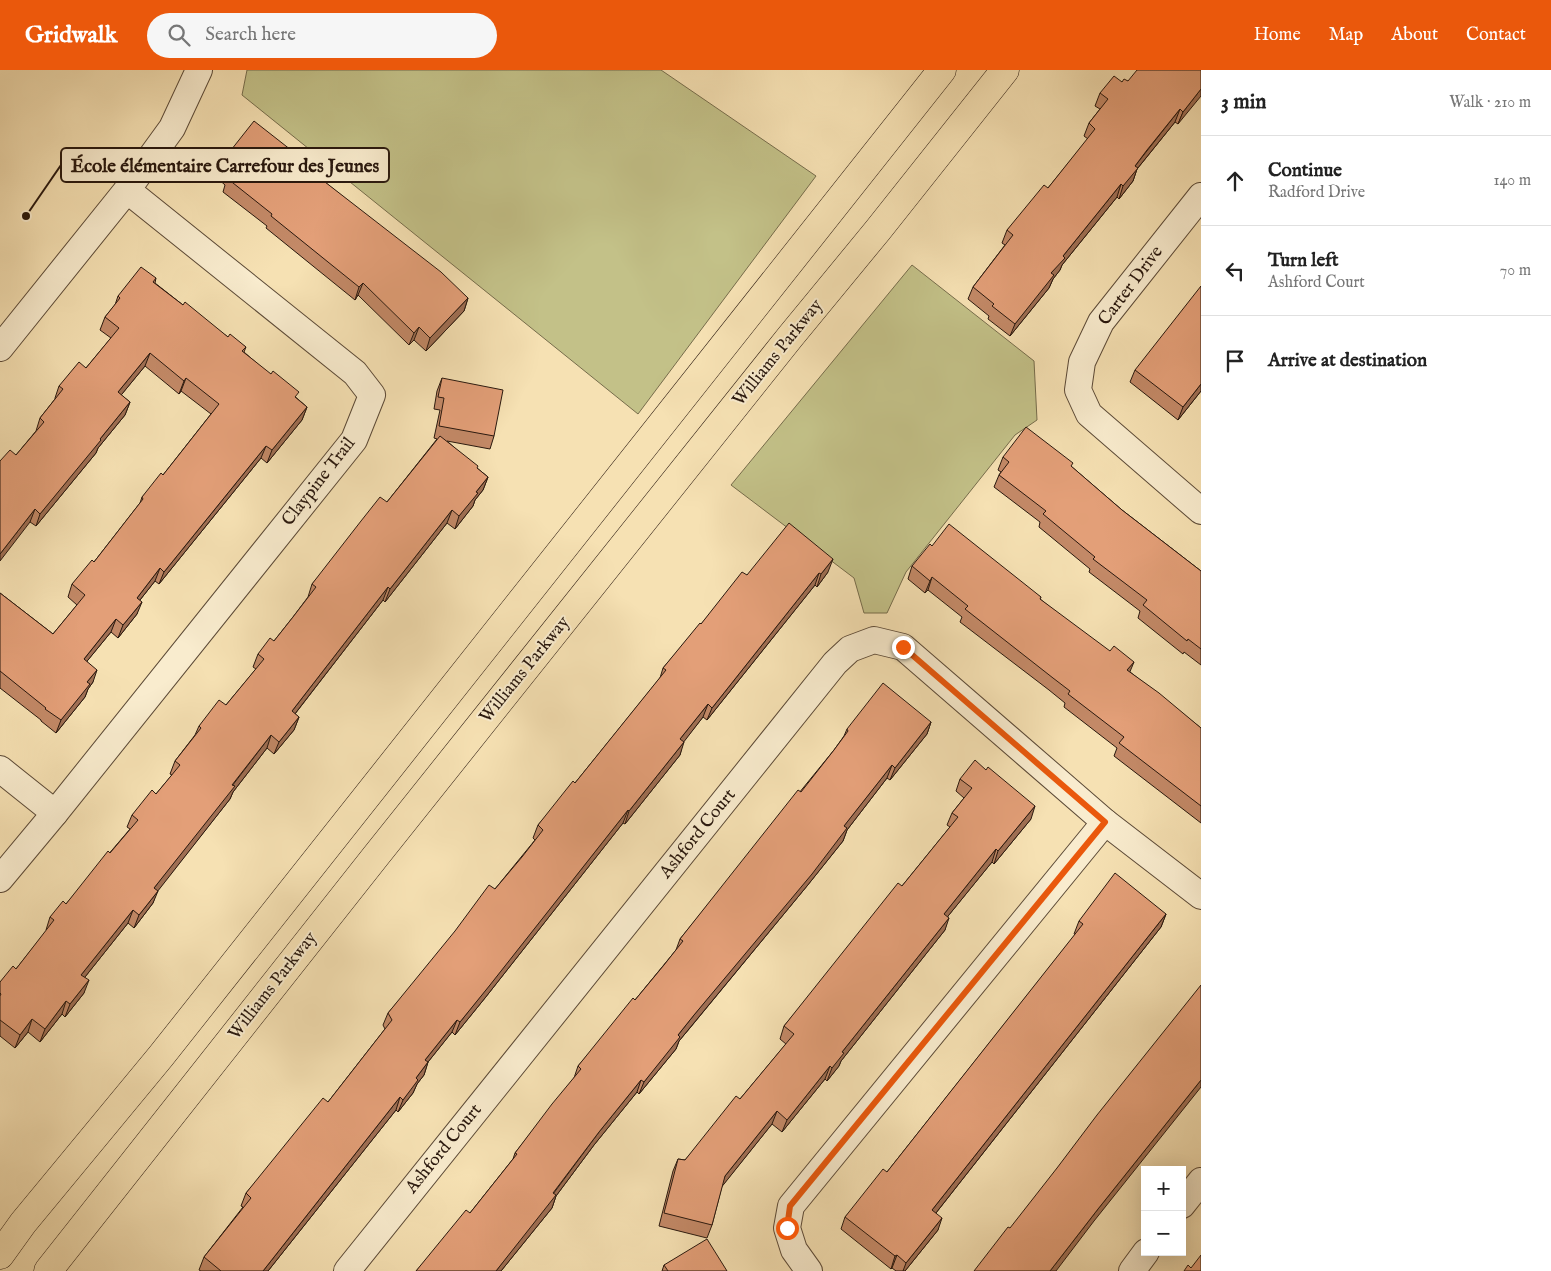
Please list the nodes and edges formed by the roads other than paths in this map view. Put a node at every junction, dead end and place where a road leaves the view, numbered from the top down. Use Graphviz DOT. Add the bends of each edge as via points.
graph roads {
  1 [pos="200,70"];
  2 [pos="942,70"];
  3 [pos="1005,70"];
  4 [pos="127,190"];
  5 [pos="1201,196"];
  6 [pos="0,348"];
  7 [pos="1201,511"];
  8 [pos="0,769"];
  9 [pos="55,813"];
  10 [pos="1105,822"];
  11 [pos="0,879"];
  12 [pos="1201,896"];
  13 [pos="1201,1181"];
  14 [pos="1186,1200"];
  15 [pos="0,1255"];
  16 [pos="1143,1256"];
  17 [pos="48,1271"];
  18 [pos="347,1271"];
  19 [pos="809,1271"];
  20 [pos="1132,1271"];
  1 -- 4 [label="street" via="172,128"];
  2 -- 15 [label="main road"];
  3 -- 17 [label="main road, Williams Parkway"];
  4 -- 6 [label="street"];
  4 -- 9 [label="street, Claypine Trail" via="355,374 372,396 354,440"];
  5 -- 7 [label="street, Carter Drive" via="1101,322 1082,362 1078,390 1089,414"];
  8 -- 9 [label="street"];
  9 -- 11 [label="street, Claypine Trail"];
  10 -- 12 [label="street, Ashford Court"];
  10 -- 18 [label="street, Ashford Court" via="903,647 874,640 850,649 835,663"];
  10 -- 19 [label="street" via="790,1206 787,1228 794,1250"];
  13 -- 14 [label="street"];
  16 -- 20 [label="street"];
}
